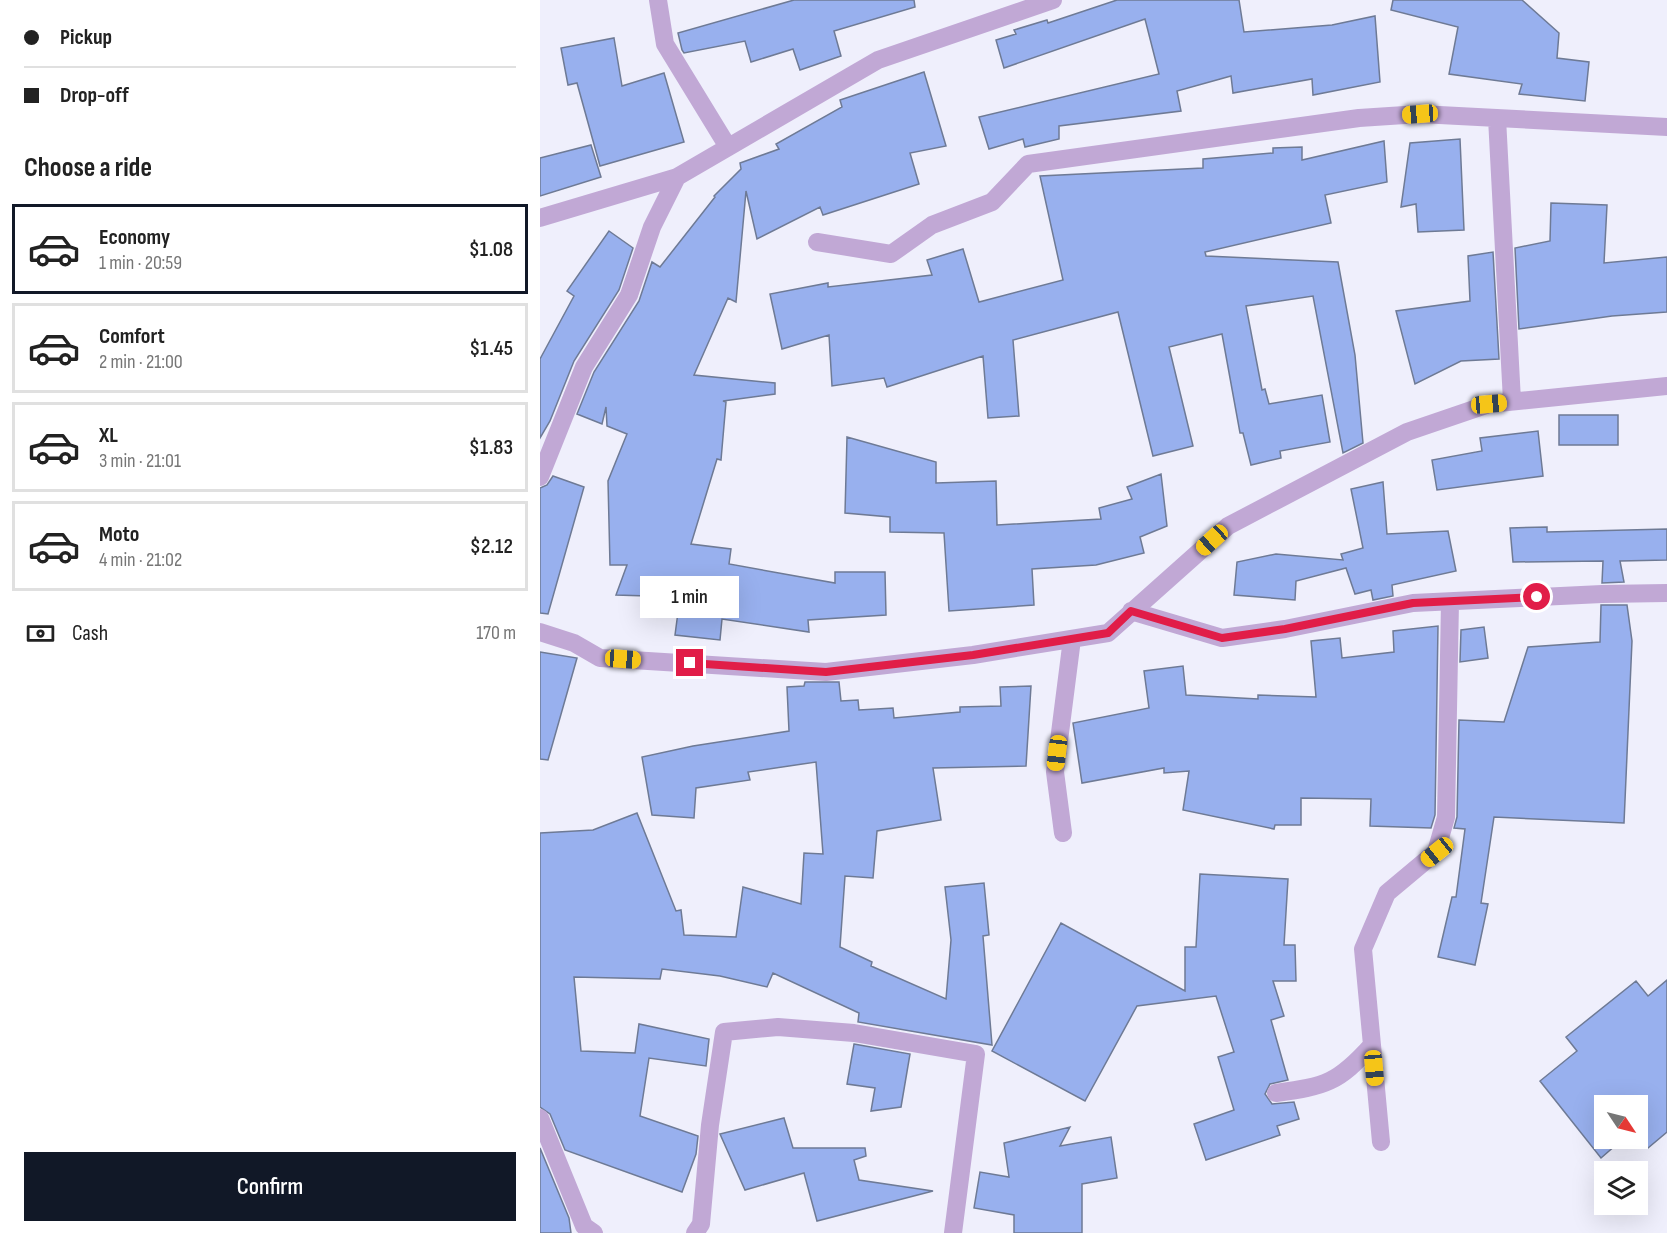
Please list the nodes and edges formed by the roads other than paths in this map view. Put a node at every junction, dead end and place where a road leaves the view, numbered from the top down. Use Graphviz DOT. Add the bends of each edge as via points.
graph roads {
  1 [pos="658,0"];
  2 [pos="1053,0"];
  3 [pos="1497,118"];
  4 [pos="1667,127"];
  5 [pos="729,147"];
  6 [pos="677,177"];
  7 [pos="540,218"];
  8 [pos="817,242"];
  9 [pos="1667,386"];
  10 [pos="1512,401"];
  11 [pos="540,477"];
  12 [pos="1667,593"];
  13 [pos="1450,602"];
  14 [pos="1131,611"];
  15 [pos="540,632"];
  16 [pos="1072,639"];
  17 [pos="1063,833"];
  18 [pos="1372,1046"];
  19 [pos="1276,1093"];
  20 [pos="540,1118"];
  21 [pos="1381,1142"];
  22 [pos="703,1230"];
  23 [pos="592,1232"];
  24 [pos="682,1233"];
  25 [pos="953,1233"];
  1 -- 5 [label="street" via="665,44"];
  2 -- 5 [label="street" via="878,60"];
  3 -- 4 [label="street"];
  3 -- 8 [label="street" via="1420,114 1359,118 1028,164 992,202 932,225 891,254"];
  3 -- 10 [label="street"];
  5 -- 6 [label="street"];
  6 -- 7 [label="street"];
  6 -- 11 [label="street" via="652,227 629,295 584,367"];
  9 -- 10 [label="street"];
  10 -- 14 [label="street" via="1489,404 1407,432 1228,526"];
  12 -- 13 [label="street"];
  13 -- 14 [label="street" via="1413,603 1222,638"];
  13 -- 18 [label="street" via="1446,817 1437,852 1387,893 1363,949"];
  14 -- 16 [label="street" via="1108,633"];
  15 -- 16 [label="street" via="574,643 600,658 826,672"];
  16 -- 17 [label="street" via="1055,772"];
  18 -- 19 [label="street" via="1347,1073 1313,1088"];
  18 -- 21 [label="street"];
  20 -- 23 [label="street" via="584,1226"];
  22 -- 24 [label="street"];
  22 -- 25 [label="street" via="710,1125 724,1032 778,1027 854,1033 976,1054"];
}
